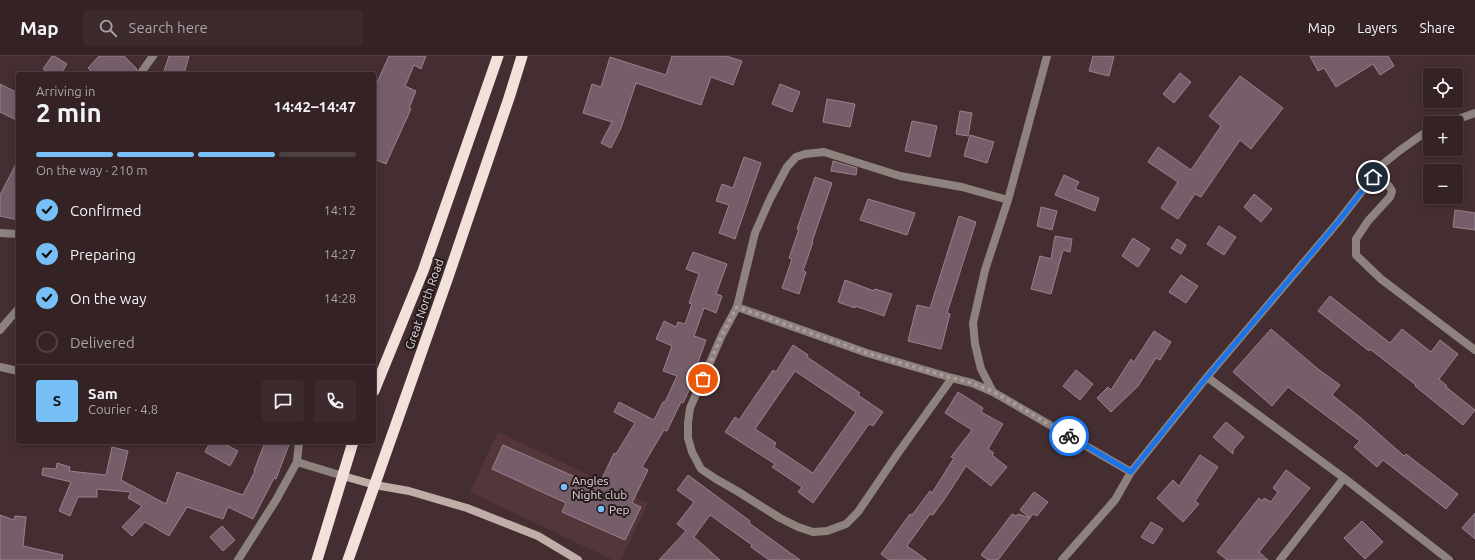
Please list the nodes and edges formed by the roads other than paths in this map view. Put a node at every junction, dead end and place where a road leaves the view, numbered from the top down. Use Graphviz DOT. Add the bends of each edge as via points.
graph roads {
  1 [pos="154,56"];
  2 [pos="498,56"];
  3 [pos="522,56"];
  4 [pos="1047,56"];
  5 [pos="142,72"];
  6 [pos="1475,114"];
  7 [pos="1463,118"];
  8 [pos="1423,134"];
  9 [pos="1372,173"];
  10 [pos="1008,200"];
  11 [pos="0,233"];
  12 [pos="16,234"];
  13 [pos="737,307"];
  14 [pos="16,311"];
  15 [pos="0,330"];
  16 [pos="1475,350"];
  17 [pos="0,367"];
  18 [pos="16,371"];
  19 [pos="1207,377"];
  20 [pos="952,378"];
  21 [pos="376,386"];
  22 [pos="994,392"];
  23 [pos="299,444"];
  24 [pos="352,444"];
  25 [pos="297,462"];
  26 [pos="1131,472"];
  27 [pos="343,476"];
  28 [pos="1344,478"];
  29 [pos="375,485"];
  30 [pos="238,560"];
  31 [pos="317,560"];
  32 [pos="348,560"];
  33 [pos="578,560"];
  34 [pos="1062,560"];
  35 [pos="1280,560"];
  36 [pos="1449,560"];
  1 -- 5 [label="street"];
  2 -- 21 [label="highway, Great North Road" via="423,271"];
  3 -- 29 [label="highway, Great North Road"];
  4 -- 10 [label="street"];
  6 -- 7 [label="street"];
  8 -- 9 [label="street"];
  9 -- 16 [label="street" via="1392,191 1356,239 1356,255 1381,279"];
  9 -- 19 [label="street" via="1373,177 1338,222"];
  10 -- 13 [label="street" via="900,176 824,152 800,155 787,166 755,233"];
  10 -- 22 [label="street" via="985,270 973,323 981,369"];
  11 -- 12 [label="street"];
  13 -- 20 [label="street" via="867,353"];
  13 -- 20 [label="street" via="690,408 688,438 701,469 798,528 814,532 827,531 846,524 858,512"];
  14 -- 15 [label="street"];
  17 -- 18 [label="street"];
  19 -- 26 [label="street"];
  19 -- 28 [label="street"];
  20 -- 22 [label="street"];
  22 -- 26 [label="street"];
  23 -- 25 [label="street"];
  24 -- 27 [label="highway"];
  25 -- 27 [label="street"];
  25 -- 30 [label="street"];
  26 -- 34 [label="street" via="1115,500"];
  27 -- 29 [label="main road"];
  27 -- 31 [label="highway"];
  28 -- 35 [label="street"];
  28 -- 36 [label="street"];
  29 -- 32 [label="highway, Great North Road"];
  29 -- 33 [label="main road" via="409,490 467,508 538,536"];
}
